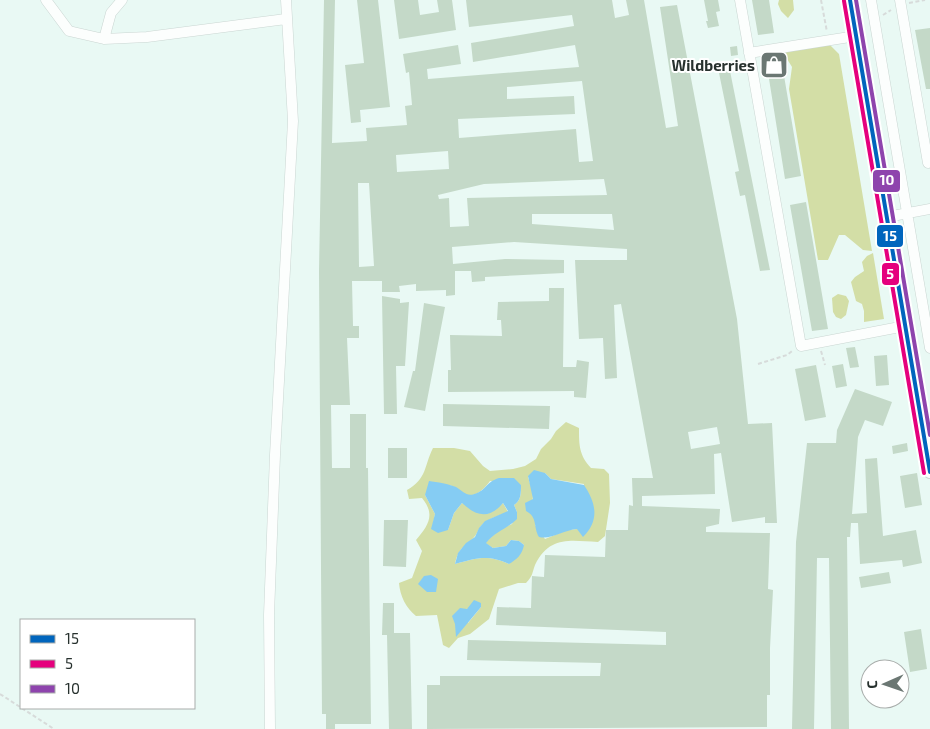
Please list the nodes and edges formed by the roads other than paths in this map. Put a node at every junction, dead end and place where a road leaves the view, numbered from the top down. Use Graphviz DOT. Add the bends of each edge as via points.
graph roads {
  1 [pos="46,0"];
  2 [pos="122,0"];
  3 [pos="286,0"];
  4 [pos="740,0"];
  5 [pos="850,0"];
  6 [pos="871,0"];
  7 [pos="900,0"];
  8 [pos="286,19"];
  9 [pos="856,36"];
  10 [pos="104,39"];
  11 [pos="749,54"];
  12 [pos="929,167"];
  13 [pos="930,209"];
  14 [pos="907,213"];
  15 [pos="887,217"];
  16 [pos="905,326"];
  17 [pos="928,328"];
  18 [pos="930,348"];
  19 [pos="930,472"];
  20 [pos="270,729"];
  1 -- 10 [label="lane" via="69,31"];
  2 -- 10 [label="lane" via="111,13"];
  3 -- 8 [label="lane"];
  4 -- 11 [label="lane"];
  5 -- 9 [label="main road"];
  6 -- 14 [label="lane"];
  7 -- 12 [label="lane"];
  8 -- 10 [label="lane" via="147,37"];
  8 -- 20 [label="lane" via="293,121 273,502 269,615"];
  9 -- 11 [label="lane"];
  9 -- 15 [label="main road"];
  11 -- 16 [label="lane" via="801,346"];
  13 -- 14 [label="lane"];
  14 -- 15 [label="lane"];
  14 -- 17 [label="lane"];
  15 -- 16 [label="main road"];
  16 -- 19 [label="main road"];
  17 -- 18 [label="lane"];
}
